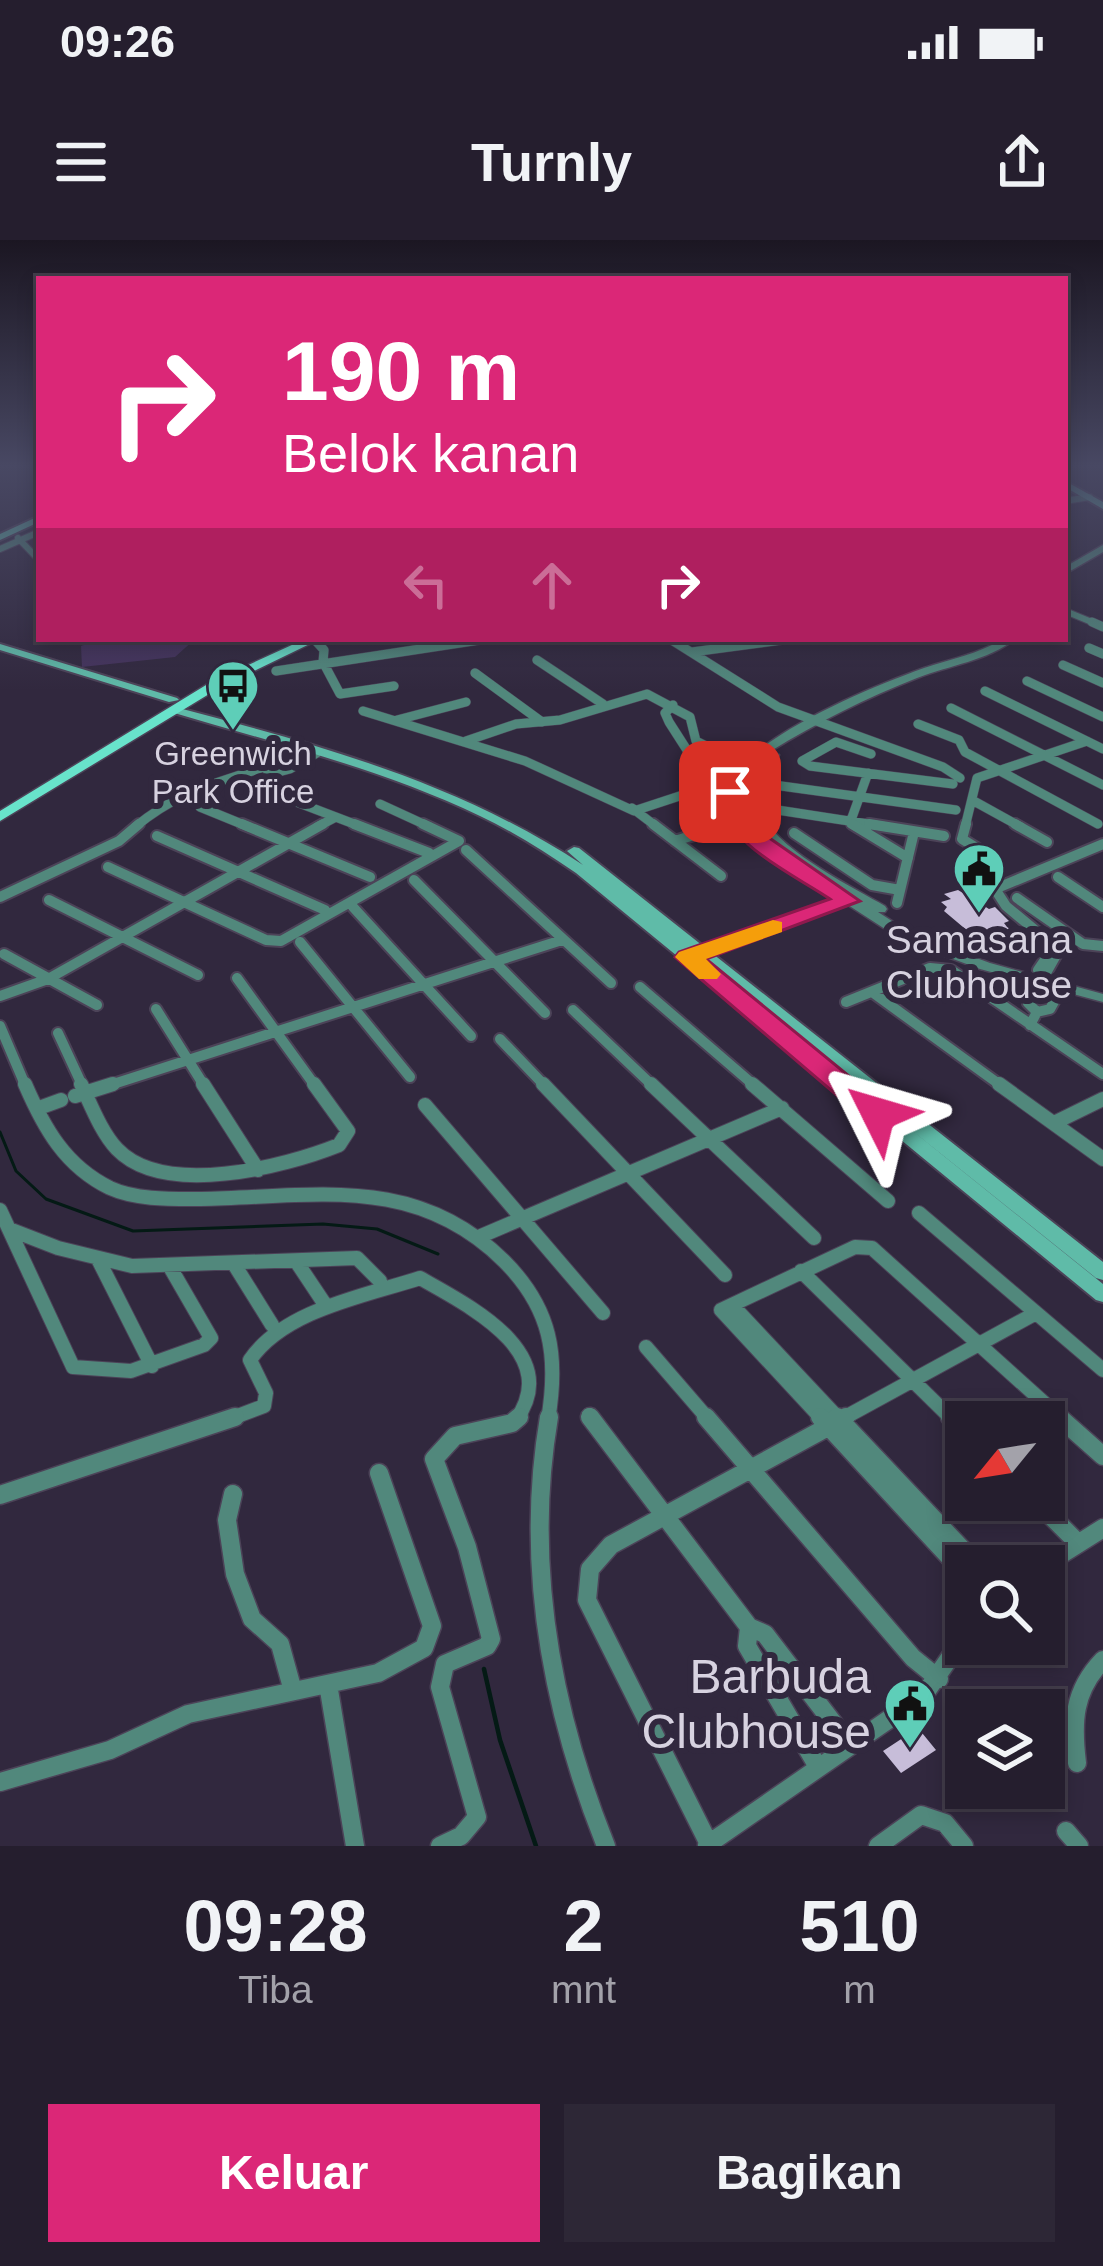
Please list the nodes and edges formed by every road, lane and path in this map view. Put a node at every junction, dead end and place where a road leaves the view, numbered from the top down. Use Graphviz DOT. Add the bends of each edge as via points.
graph roads {
  1 [pos="1103,545"];
  2 [pos="1068,559"];
  3 [pos="1068,570"];
  4 [pos="1068,611"];
  5 [pos="1103,627"];
  6 [pos="288,642"];
  7 [pos="307,642"];
  8 [pos="317,642"];
  9 [pos="471,642"];
  10 [pos="675,642"];
  11 [pos="766,642"];
  12 [pos="1004,642"];
  13 [pos="1021,642"];
  14 [pos="1089,647"];
  15 [pos="0,651"];
  16 [pos="691,652"];
  17 [pos="1103,654"];
  18 [pos="537,660"];
  19 [pos="322,662"];
  20 [pos="1064,665"];
  21 [pos="277,671"];
  22 [pos="935,672"];
  23 [pos="475,674"];
  24 [pos="1028,681"];
  25 [pos="1103,682"];
  26 [pos="394,686"];
  27 [pos="985,691"];
  28 [pos="466,702"];
  29 [pos="603,704"];
  30 [pos="173,705"];
  31 [pos="673,705"];
  32 [pos="951,708"];
  33 [pos="363,712"];
  34 [pos="1103,717"];
  35 [pos="395,721"];
  36 [pos="542,722"];
  37 [pos="826,723"];
  38 [pos="918,724"];
  39 [pos="470,740"];
  40 [pos="1087,741"];
  41 [pos="1103,749"];
  42 [pos="310,751"];
  43 [pos="871,754"];
  44 [pos="1044,755"];
  45 [pos="746,762"];
  46 [pos="998,770"];
  47 [pos="868,773"];
  48 [pos="774,785"];
  49 [pos="1103,785"];
  50 [pos="265,790"];
  51 [pos="457,794"];
  52 [pos="860,797"];
  53 [pos="972,800"];
  54 [pos="380,804"];
  55 [pos="746,805"];
  56 [pos="0,806"];
  57 [pos="200,807"];
  58 [pos="956,810"];
  59 [pos="634,811"];
  60 [pos="779,813"];
  61 [pos="0,817"];
  62 [pos="334,818"];
  63 [pos="850,823"];
  64 [pos="756,824"];
  65 [pos="1098,824"];
  66 [pos="722,826"];
  67 [pos="914,832"];
  68 [pos="794,833"];
  69 [pos="157,836"];
  70 [pos="944,836"];
  71 [pos="675,842"];
  72 [pos="1047,842"];
  73 [pos="288,843"];
  74 [pos="1097,846"];
  75 [pos="466,850"];
  76 [pos="430,853"];
  77 [pos="1103,856"];
  78 [pos="908,858"];
  79 [pos="996,860"];
  80 [pos="108,867"];
  81 [pos="236,871"];
  82 [pos="721,876"];
  83 [pos="370,877"];
  84 [pos="1058,877"];
  85 [pos="414,880"];
  86 [pos="0,896"];
  87 [pos="1017,898"];
  88 [pos="855,899"];
  89 [pos="49,900"];
  90 [pos="183,902"];
  91 [pos="353,907"];
  92 [pos="1103,907"];
  93 [pos="326,910"];
  94 [pos="120,937"];
  95 [pos="562,940"];
  96 [pos="300,941"];
  97 [pos="1103,946"];
  98 [pos="4,954"];
  99 [pos="695,955"];
  100 [pos="495,962"];
  101 [pos="198,975"];
  102 [pos="1041,975"];
  103 [pos="237,978"];
  104 [pos="48,979"];
  105 [pos="611,982"];
  106 [pos="424,985"];
  107 [pos="640,987"];
  108 [pos="1062,987"];
  109 [pos="1103,988"];
  110 [pos="872,992"];
  111 [pos="0,996"];
  112 [pos="1103,998"];
  113 [pos="846,1002"];
  114 [pos="98,1004"];
  115 [pos="352,1007"];
  116 [pos="156,1009"];
  117 [pos="573,1010"];
  118 [pos="545,1013"];
  119 [pos="1034,1019"];
  120 [pos="0,1026"];
  121 [pos="275,1031"];
  122 [pos="58,1033"];
  123 [pos="471,1036"];
  124 [pos="500,1039"];
  125 [pos="188,1060"];
  126 [pos="1103,1074"];
  127 [pos="410,1077"];
  128 [pos="75,1096"];
  129 [pos="1103,1099"];
  130 [pos="425,1105"];
  131 [pos="39,1108"];
  132 [pos="782,1108"];
  133 [pos="1054,1123"];
  134 [pos="710,1136"];
  135 [pos="917,1136"];
  136 [pos="1103,1159"];
  137 [pos="258,1169"];
  138 [pos="626,1172"];
  139 [pos="888,1202"];
  140 [pos="0,1210"];
  141 [pos="919,1213"];
  142 [pos="523,1218"];
  143 [pos="9,1229"];
  144 [pos="481,1236"];
  145 [pos="814,1238"];
  146 [pos="99,1261"];
  147 [pos="296,1261"];
  148 [pos="233,1264"];
  149 [pos="170,1267"];
  150 [pos="801,1271"];
  151 [pos="1103,1273"];
  152 [pos="725,1275"];
  153 [pos="380,1281"];
  154 [pos="1103,1295"];
  155 [pos="324,1303"];
  156 [pos="1036,1312"];
  157 [pos="603,1313"];
  158 [pos="272,1324"];
  159 [pos="980,1343"];
  160 [pos="646,1347"];
  161 [pos="152,1366"];
  162 [pos="1103,1370"];
  163 [pos="912,1380"];
  164 [pos="945,1412"];
  165 [pos="589,1415"];
  166 [pos="834,1423"];
  167 [pos="1103,1456"];
  168 [pos="750,1469"];
  169 [pos="379,1473"];
  170 [pos="233,1494"];
  171 [pos="0,1495"];
  172 [pos="666,1514"];
  173 [pos="1056,1521"];
  174 [pos="1103,1528"];
  175 [pos="1078,1543"];
  176 [pos="957,1545"];
  177 [pos="945,1551"];
  178 [pos="1065,1552"];
  179 [pos="749,1627"];
  180 [pos="424,1648"];
  181 [pos="1103,1660"];
  182 [pos="445,1664"];
  183 [pos="947,1665"];
  184 [pos="939,1679"];
  185 [pos="328,1684"];
  186 [pos="293,1691"];
  187 [pos="850,1745"];
  188 [pos="1077,1763"];
  189 [pos="818,1767"];
  190 [pos="0,1782"];
  191 [pos="708,1845"];
  192 [pos="355,1846"];
  193 [pos="440,1846"];
  194 [pos="607,1846"];
  195 [pos="878,1846"];
  196 [pos="964,1846"];
  1 -- 2 [label="street"];
  1 -- 3 [label="street"];
  4 -- 5 [label="street"];
  6 -- 30 [label="main road"];
  7 -- 30 [label="main road"];
  8 -- 19 [label="street"];
  9 -- 19 [label="street"];
  10 -- 16 [label="street"];
  11 -- 16 [label="street"];
  12 -- 22 [label="street"];
  13 -- 22 [label="street"];
  14 -- 17 [label="street"];
  15 -- 30 [label="main road"];
  16 -- 37 [label="street" via="778,707"];
  18 -- 29 [label="street"];
  19 -- 21 [label="street"];
  19 -- 26 [label="street" via="343,694"];
  20 -- 25 [label="street"];
  22 -- 37 [label="street"];
  23 -- 36 [label="street"];
  24 -- 34 [label="street"];
  27 -- 40 [label="street"];
  28 -- 35 [label="street"];
  29 -- 31 [label="street" via="647,694"];
  29 -- 36 [label="street"];
  30 -- 42 [label="main road"];
  30 -- 51 [label="main road"];
  30 -- 56 [label="main road"];
  30 -- 61 [label="main road"];
  31 -- 45 [label="street" via="690,717 694,736"];
  31 -- 59 [label="street" via="665,712 669,722 710,786"];
  32 -- 44 [label="street"];
  33 -- 35 [label="street"];
  35 -- 39 [label="street"];
  36 -- 39 [label="street"];
  37 -- 45 [label="street"];
  37 -- 47 [label="street" via="943,767 956,781"];
  37 -- 55 [label="street" via="761,764 749,777"];
  38 -- 46 [label="street" via="959,740 962,750"];
  39 -- 59 [label="street"];
  40 -- 41 [label="street"];
  40 -- 44 [label="street"];
  42 -- 51 [label="main road"];
  42 -- 86 [label="street" via="282,772 189,789 130,835"];
  43 -- 47 [label="street" via="836,742 803,764"];
  44 -- 46 [label="street"];
  44 -- 49 [label="street"];
  45 -- 88 [label="street" via="730,792 735,819"];
  46 -- 53 [label="street" via="977,778"];
  46 -- 65 [label="street"];
  47 -- 52 [label="street"];
  48 -- 52 [label="street"];
  50 -- 62 [label="street"];
  51 -- 99 [label="main road" via="547,846"];
  52 -- 58 [label="street"];
  52 -- 63 [label="street"];
  53 -- 72 [label="street"];
  53 -- 79 [label="street" via="962,839"];
  54 -- 90 [label="street" via="459,841 281,941"];
  55 -- 60 [label="street"];
  55 -- 64 [label="street"];
  57 -- 73 [label="street"];
  59 -- 71 [label="street"];
  60 -- 63 [label="street"];
  60 -- 64 [label="street"];
  62 -- 73 [label="street"];
  62 -- 76 [label="street"];
  63 -- 67 [label="street"];
  63 -- 78 [label="street"];
  64 -- 88 [label="street"];
  66 -- 71 [label="street"];
  67 -- 70 [label="street"];
  67 -- 78 [label="street"];
  68 -- 78 [label="street" via="898,897"];
  69 -- 81 [label="street"];
  71 -- 82 [label="street"];
  73 -- 81 [label="street"];
  73 -- 83 [label="street"];
  74 -- 77 [label="street"];
  74 -- 102 [label="street" via="995,889 1000,903 1059,950"];
  75 -- 95 [label="street"];
  80 -- 90 [label="street"];
  81 -- 90 [label="street"];
  81 -- 93 [label="street"];
  84 -- 92 [label="street"];
  85 -- 100 [label="street"];
  87 -- 97 [label="street" via="1083,944"];
  88 -- 99 [label="street"];
  88 -- 102 [label="street" via="933,949"];
  89 -- 94 [label="street"];
  90 -- 94 [label="street"];
  91 -- 106 [label="street"];
  94 -- 101 [label="street"];
  94 -- 104 [label="street"];
  95 -- 100 [label="street"];
  95 -- 105 [label="street"];
  96 -- 115 [label="street"];
  98 -- 104 [label="street"];
  99 -- 135 [label="main road"];
  100 -- 106 [label="street"];
  100 -- 118 [label="street"];
  102 -- 108 [label="street"];
  102 -- 109 [label="street"];
  102 -- 119 [label="street" via="1028,1003"];
  103 -- 121 [label="street"];
  104 -- 111 [label="street"];
  104 -- 114 [label="street"];
  106 -- 115 [label="street"];
  106 -- 123 [label="street"];
  107 -- 132 [label="street"];
  108 -- 112 [label="street"];
  108 -- 119 [label="street"];
  110 -- 113 [label="street"];
  110 -- 119 [label="street" via="941,968"];
  110 -- 133 [label="street"];
  115 -- 121 [label="street"];
  115 -- 127 [label="street"];
  116 -- 125 [label="street"];
  117 -- 134 [label="street"];
  119 -- 126 [label="street"];
  120 -- 131 [label="street"];
  121 -- 125 [label="street"];
  121 -- 137 [label="street" via="348,1131 324,1152"];
  122 -- 128 [label="street"];
  124 -- 138 [label="street"];
  125 -- 128 [label="street"];
  125 -- 137 [label="street"];
  128 -- 131 [label="street"];
  128 -- 137 [label="street" via="131,1162 180,1172"];
  129 -- 133 [label="street"];
  130 -- 142 [label="street"];
  131 -- 144 [label="street" via="71,1164 137,1195 374,1194 421,1205"];
  132 -- 134 [label="street"];
  132 -- 139 [label="street"];
  133 -- 136 [label="street"];
  134 -- 138 [label="street"];
  134 -- 145 [label="street"];
  135 -- 151 [label="main road"];
  135 -- 154 [label="main road"];
  138 -- 142 [label="street"];
  138 -- 152 [label="street"];
  140 -- 143 [label="street"];
  141 -- 156 [label="street"];
  142 -- 144 [label="street"];
  142 -- 157 [label="street"];
  143 -- 146 [label="street"];
  143 -- 161 [label="street" via="73,1367"];
  144 -- 194 [label="street" via="526,1283 552,1332 557,1373 538,1525 543,1605 567,1733"];
  146 -- 149 [label="street"];
  146 -- 161 [label="street"];
  147 -- 148 [label="street"];
  147 -- 153 [label="street" via="357,1258"];
  147 -- 155 [label="street"];
  148 -- 149 [label="street"];
  148 -- 158 [label="street"];
  149 -- 161 [label="street" via="211,1339"];
  150 -- 159 [label="street" via="855,1247 872,1248"];
  150 -- 163 [label="street"];
  150 -- 166 [label="street" via="727,1308"];
  156 -- 159 [label="street"];
  156 -- 162 [label="street"];
  159 -- 163 [label="street"];
  159 -- 167 [label="street"];
  160 -- 168 [label="street"];
  163 -- 164 [label="street"];
  163 -- 166 [label="street"];
  165 -- 172 [label="street"];
  166 -- 168 [label="street"];
  166 -- 176 [label="street"];
  166 -- 177 [label="street"];
  168 -- 172 [label="street"];
  168 -- 184 [label="street"];
  169 -- 180 [label="street" via="432,1626"];
  170 -- 186 [label="street" via="227,1520 236,1574 251,1618 283,1651"];
  171 -- 182 [label="street" via="88,1459 264,1406 254,1349 301,1322 420,1278 513,1336 526,1383 526,1405 512,1423 449,1438 436,1450 491,1639"];
  172 -- 179 [label="street"];
  172 -- 191 [label="street" via="593,1561 586,1600"];
  173 -- 175 [label="street"];
  174 -- 175 [label="street"];
  175 -- 178 [label="street"];
  179 -- 187 [label="street" via="765,1634"];
  179 -- 189 [label="street" via="747,1646"];
  180 -- 182 [label="street"];
  180 -- 185 [label="street" via="378,1673"];
  181 -- 188 [label="street" via="1074,1697"];
  182 -- 193 [label="street" via="440,1687 478,1817"];
  183 -- 184 [label="street"];
  184 -- 187 [label="street"];
  185 -- 186 [label="street"];
  185 -- 192 [label="street"];
  186 -- 190 [label="street" via="188,1714 110,1750"];
  187 -- 189 [label="street"];
  189 -- 191 [label="street"];
  195 -- 196 [label="street" via="921,1815 945,1823"];
}
